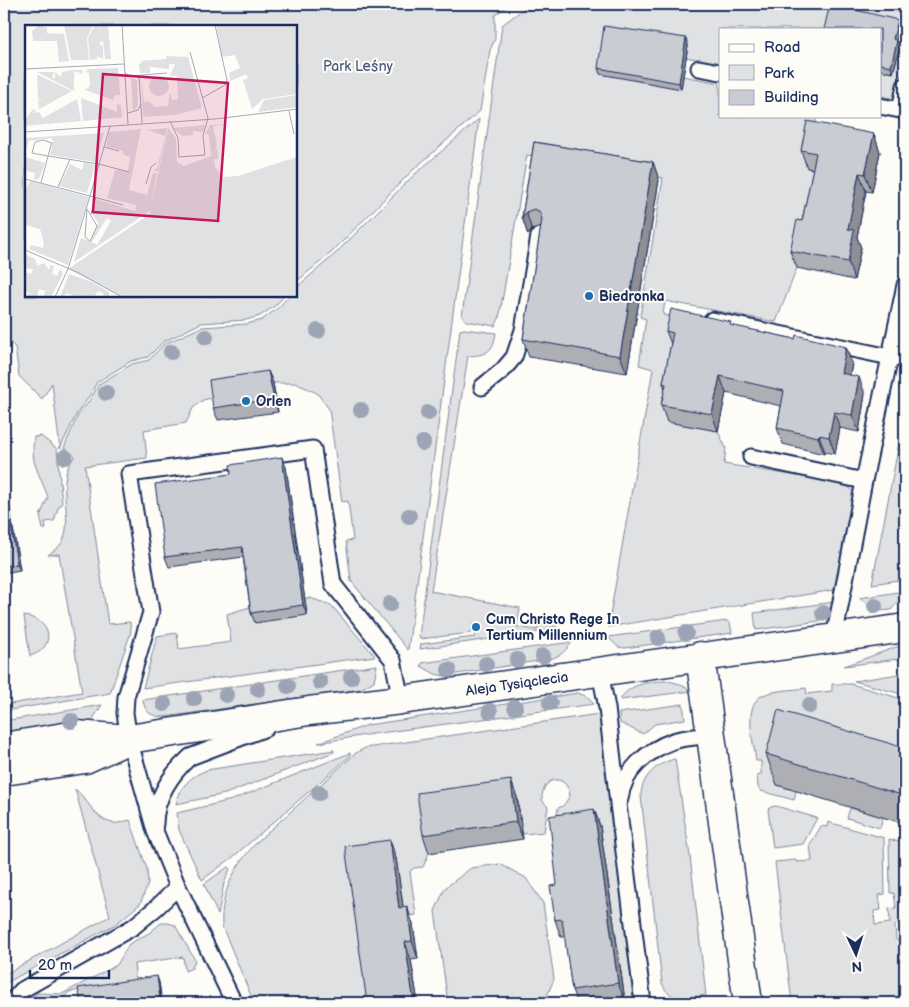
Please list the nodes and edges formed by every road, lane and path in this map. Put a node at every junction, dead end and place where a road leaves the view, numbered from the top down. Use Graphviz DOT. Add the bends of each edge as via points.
graph roads {
  1 [pos="699,68"];
  2 [pos="719,72"];
  3 [pos="905,86"];
  4 [pos="882,106"];
  5 [pos="903,111"];
  6 [pos="539,236"];
  7 [pos="905,285"];
  8 [pos="700,317"];
  9 [pos="898,358"];
  10 [pos="482,387"];
  11 [pos="751,457"];
  12 [pos="864,481"];
  13 [pos="905,628"];
  14 [pos="834,638"];
  15 [pos="700,656"];
  16 [pos="600,672"];
  17 [pos="401,700"];
  18 [pos="309,711"];
  19 [pos="712,735"];
  20 [pos="129,739"];
  21 [pos="4,747"];
  22 [pos="4,771"];
  23 [pos="618,812"];
  24 [pos="155,831"];
  25 [pos="178,887"];
  26 [pos="10,1003"];
  27 [pos="234,1003"];
  28 [pos="643,1003"];
  29 [pos="748,1003"];
  1 -- 2 [label="lane"];
  3 -- 5 [label="lane"];
  4 -- 5 [label="lane"];
  6 -- 10 [label="lane" via="523,330 514,357"];
  7 -- 9 [label="lane"];
  8 -- 9 [label="lane"];
  9 -- 12 [label="lane"];
  11 -- 12 [label="lane"];
  12 -- 14 [label="lane"];
  13 -- 14 [label="street, Aleja Tysiąclecia"];
  14 -- 15 [label="street, Aleja Tysiąclecia"];
  15 -- 16 [label="street, Aleja Tysiąclecia"];
  15 -- 19 [label="street"];
  16 -- 17 [label="street, Aleja Tysiąclecia"];
  16 -- 23 [label="lane"];
  17 -- 18 [label="street, Aleja Tysiąclecia"];
  17 -- 20 [label="lane" via="393,660 333,584 313,449 129,474 151,612 126,697"];
  18 -- 20 [label="street, Aleja Tysiąclecia"];
  18 -- 24 [label="lane" via="190,757 163,791 156,812"];
  19 -- 23 [label="lane" via="674,741 638,762 627,778"];
  19 -- 29 [label="street"];
  20 -- 21 [label="street, Aleja Tysiąclecia" via="76,736"];
  20 -- 22 [label="street, Aleja Tysiąclecia" via="85,759"];
  20 -- 24 [label="lane"];
  23 -- 28 [label="lane"];
  24 -- 25 [label="lane"];
  25 -- 26 [label="lane" via="133,927 22,990"];
  25 -- 27 [label="lane"];
}
